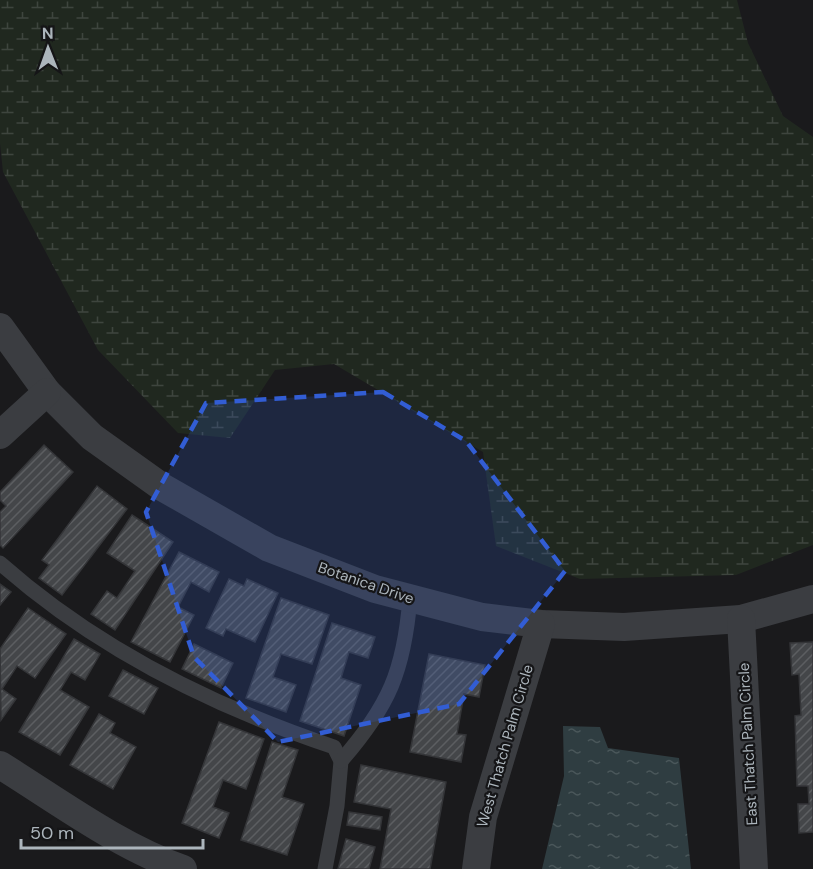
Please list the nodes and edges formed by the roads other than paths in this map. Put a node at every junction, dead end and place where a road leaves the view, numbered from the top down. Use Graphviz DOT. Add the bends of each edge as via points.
graph roads {
  1 [pos="0,327"];
  2 [pos="47,392"];
  3 [pos="0,435"];
  4 [pos="0,563"];
  5 [pos="410,598"];
  6 [pos="813,599"];
  7 [pos="741,619"];
  8 [pos="541,624"];
  9 [pos="341,760"];
  10 [pos="0,765"];
  11 [pos="168,866"];
  12 [pos="325,869"];
  13 [pos="476,869"];
  14 [pos="754,869"];
  1 -- 2 [label="street, Botanica Drive"];
  2 -- 3 [label="street"];
  2 -- 5 [label="street, Botanica Drive" via="92,437 153,481 269,548 375,589"];
  4 -- 9 [label="lane" via="33,592 114,649 262,723 334,747"];
  5 -- 8 [label="street, Botanica Drive" via="482,617"];
  5 -- 9 [label="lane" via="407,637 397,678 365,733"];
  6 -- 7 [label="street, Botanica Drive"];
  7 -- 8 [label="street, Botanica Drive" via="624,627"];
  7 -- 14 [label="street, East Thatch Palm Circle"];
  8 -- 13 [label="street, West Thatch Palm Circle" via="483,817"];
  9 -- 12 [label="lane"];
  10 -- 11 [label="street"];
}
